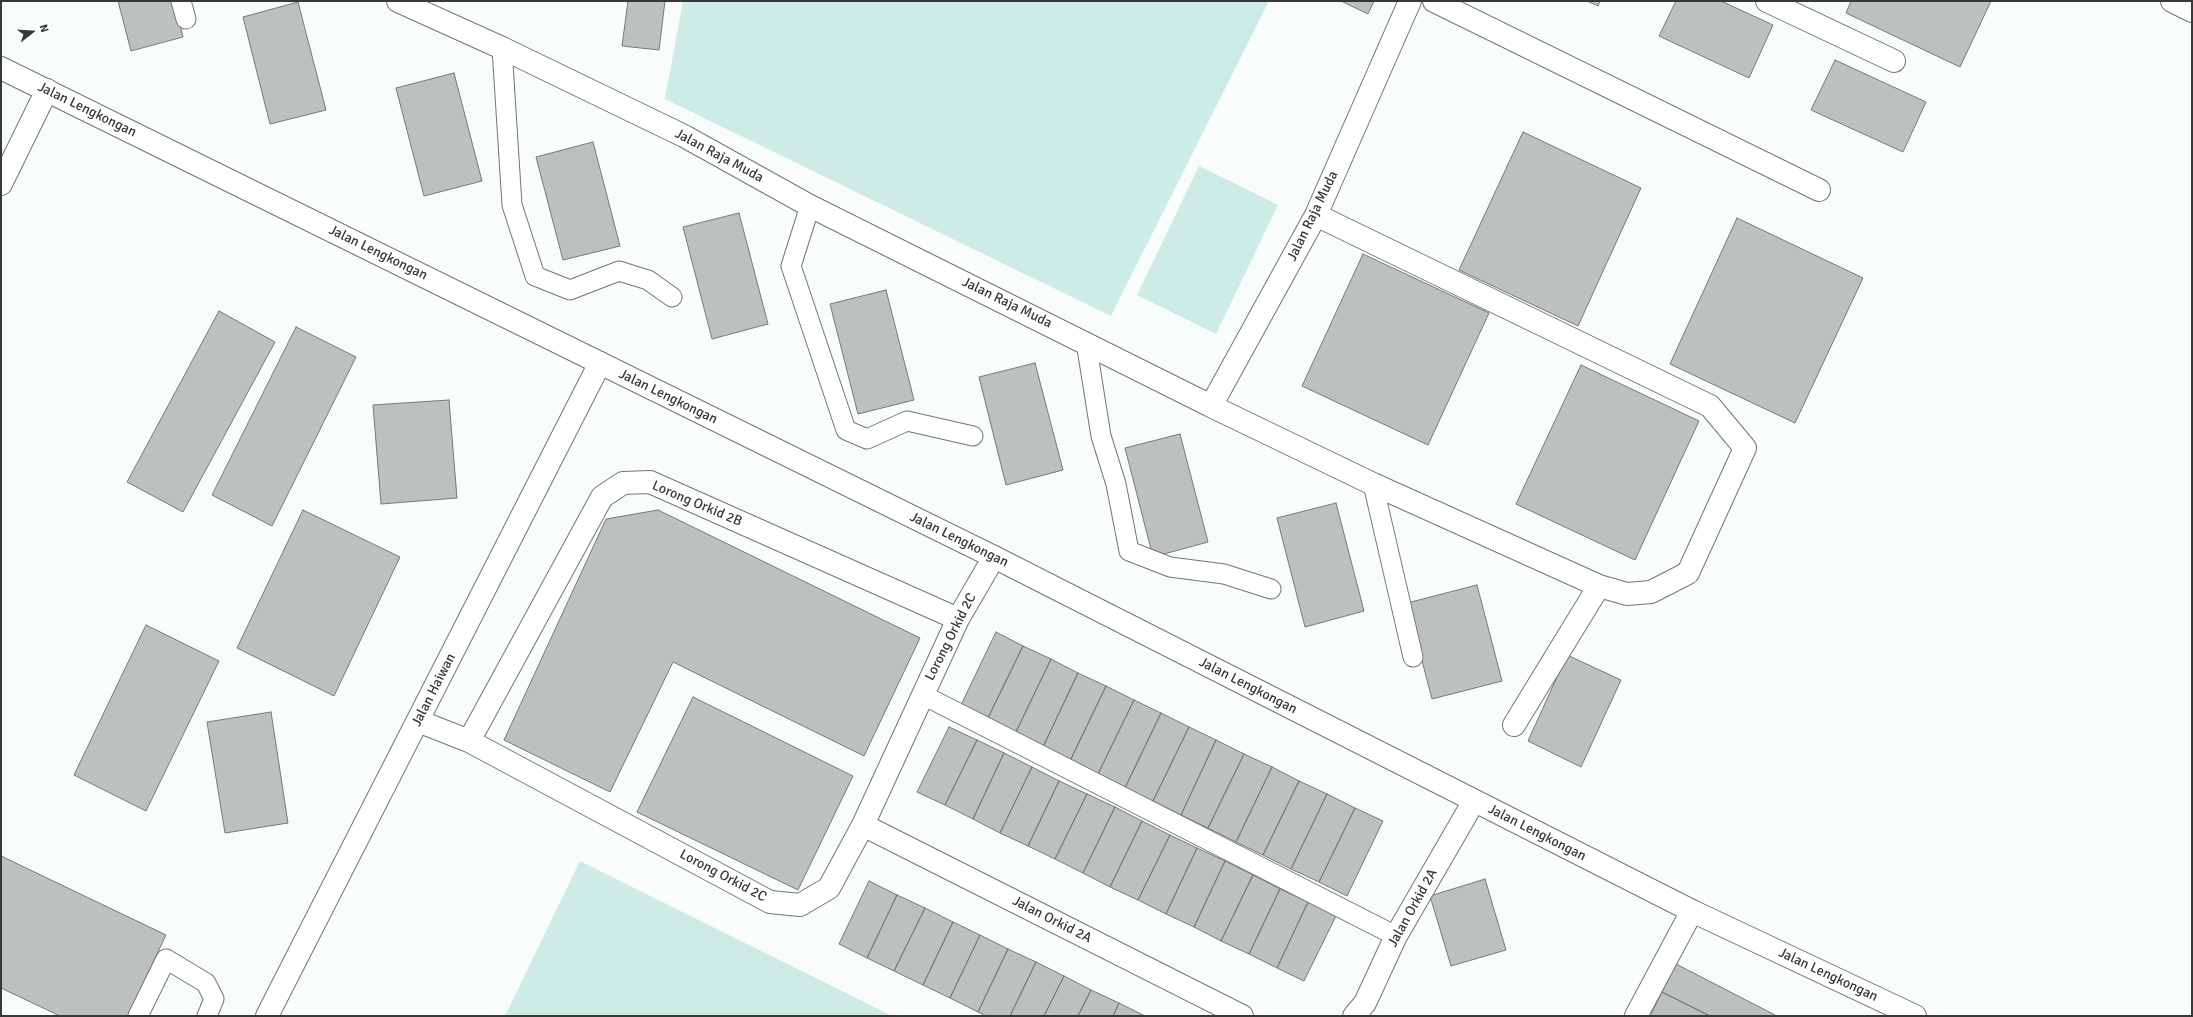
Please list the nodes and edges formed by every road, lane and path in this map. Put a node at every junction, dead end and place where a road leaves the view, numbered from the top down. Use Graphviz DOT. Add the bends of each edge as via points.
graph roads {
  1 [pos="398,1"];
  2 [pos="1410,1"];
  3 [pos="1434,1"];
  4 [pos="1767,1"];
  5 [pos="2172,1"];
  6 [pos="2192,12"];
  7 [pos="502,48"];
  8 [pos="1894,61"];
  9 [pos="1,68"];
  10 [pos="47,90"];
  11 [pos="1,184"];
  12 [pos="1819,190"];
  13 [pos="810,206"];
  14 [pos="1316,215"];
  15 [pos="672,296"];
  16 [pos="1086,342"];
  17 [pos="600,363"];
  18 [pos="1211,406"];
  19 [pos="973,436"];
  20 [pos="1373,484"];
  21 [pos="994,557"];
  22 [pos="1599,586"];
  23 [pos="1272,589"];
  24 [pos="958,619"];
  25 [pos="1413,657"];
  26 [pos="923,695"];
  27 [pos="418,721"];
  28 [pos="1514,725"];
  29 [pos="468,741"];
  30 [pos="1474,801"];
  31 [pos="863,825"];
  32 [pos="1692,911"];
  33 [pos="1396,936"];
  34 [pos="138,1016"];
  35 [pos="207,1016"];
  36 [pos="267,1016"];
  37 [pos="1242,1016"];
  38 [pos="1354,1016"];
  39 [pos="1636,1016"];
  40 [pos="1915,1016"];
  1 -- 7 [label="street, Jalan Raja Muda"];
  2 -- 14 [label="street, Jalan Raja Muda"];
  3 -- 12 [label="street"];
  4 -- 8 [label="street"];
  5 -- 6 [label="street"];
  7 -- 13 [label="street, Jalan Raja Muda" via="684,136"];
  7 -- 15 [label="lane" via="512,205 535,276 570,290 619,271 648,280"];
  9 -- 10 [label="street, Jalan Lengkongan"];
  10 -- 11 [label="street"];
  10 -- 17 [label="street, Jalan Lengkongan"];
  13 -- 16 [label="street, Jalan Raja Muda"];
  13 -- 19 [label="lane" via="791,266 846,430 867,439 907,421"];
  14 -- 18 [label="street, Jalan Raja Muda"];
  14 -- 22 [label="street" via="1710,406 1745,448 1688,573 1651,592 1627,594"];
  16 -- 18 [label="street, Jalan Raja Muda"];
  16 -- 23 [label="lane" via="1101,436 1116,484 1129,551 1170,567 1224,574"];
  17 -- 21 [label="street, Jalan Lengkongan"];
  17 -- 27 [label="street, Jalan Haiwan"];
  18 -- 20 [label="street"];
  20 -- 22 [label="street"];
  20 -- 25 [label="lane"];
  21 -- 24 [label="street, Lorong Orkid 2C"];
  21 -- 30 [label="street, Jalan Lengkongan"];
  22 -- 28 [label="street"];
  24 -- 26 [label="street, Lorong Orkid 2C"];
  24 -- 29 [label="street, Lorong Orkid 2B" via="650,482 623,483 602,497"];
  26 -- 31 [label="street, Lorong Orkid 2C"];
  26 -- 33 [label="lane"];
  27 -- 29 [label="street, Lorong Orkid 2C"];
  27 -- 36 [label="street, Jalan Haiwan"];
  29 -- 31 [label="street, Lorong Orkid 2C" via="770,902 800,905 829,888"];
  30 -- 32 [label="street, Jalan Lengkongan"];
  30 -- 33 [label="street, Jalan Orkid 2A"];
  31 -- 37 [label="street, Jalan Orkid 2A"];
  32 -- 39 [label="street"];
  32 -- 40 [label="street, Jalan Lengkongan"];
  33 -- 38 [label="street, Jalan Orkid 2A" via="1365,1003"];
  34 -- 35 [label="lane" via="166,959 206,983 214,999"];
}
